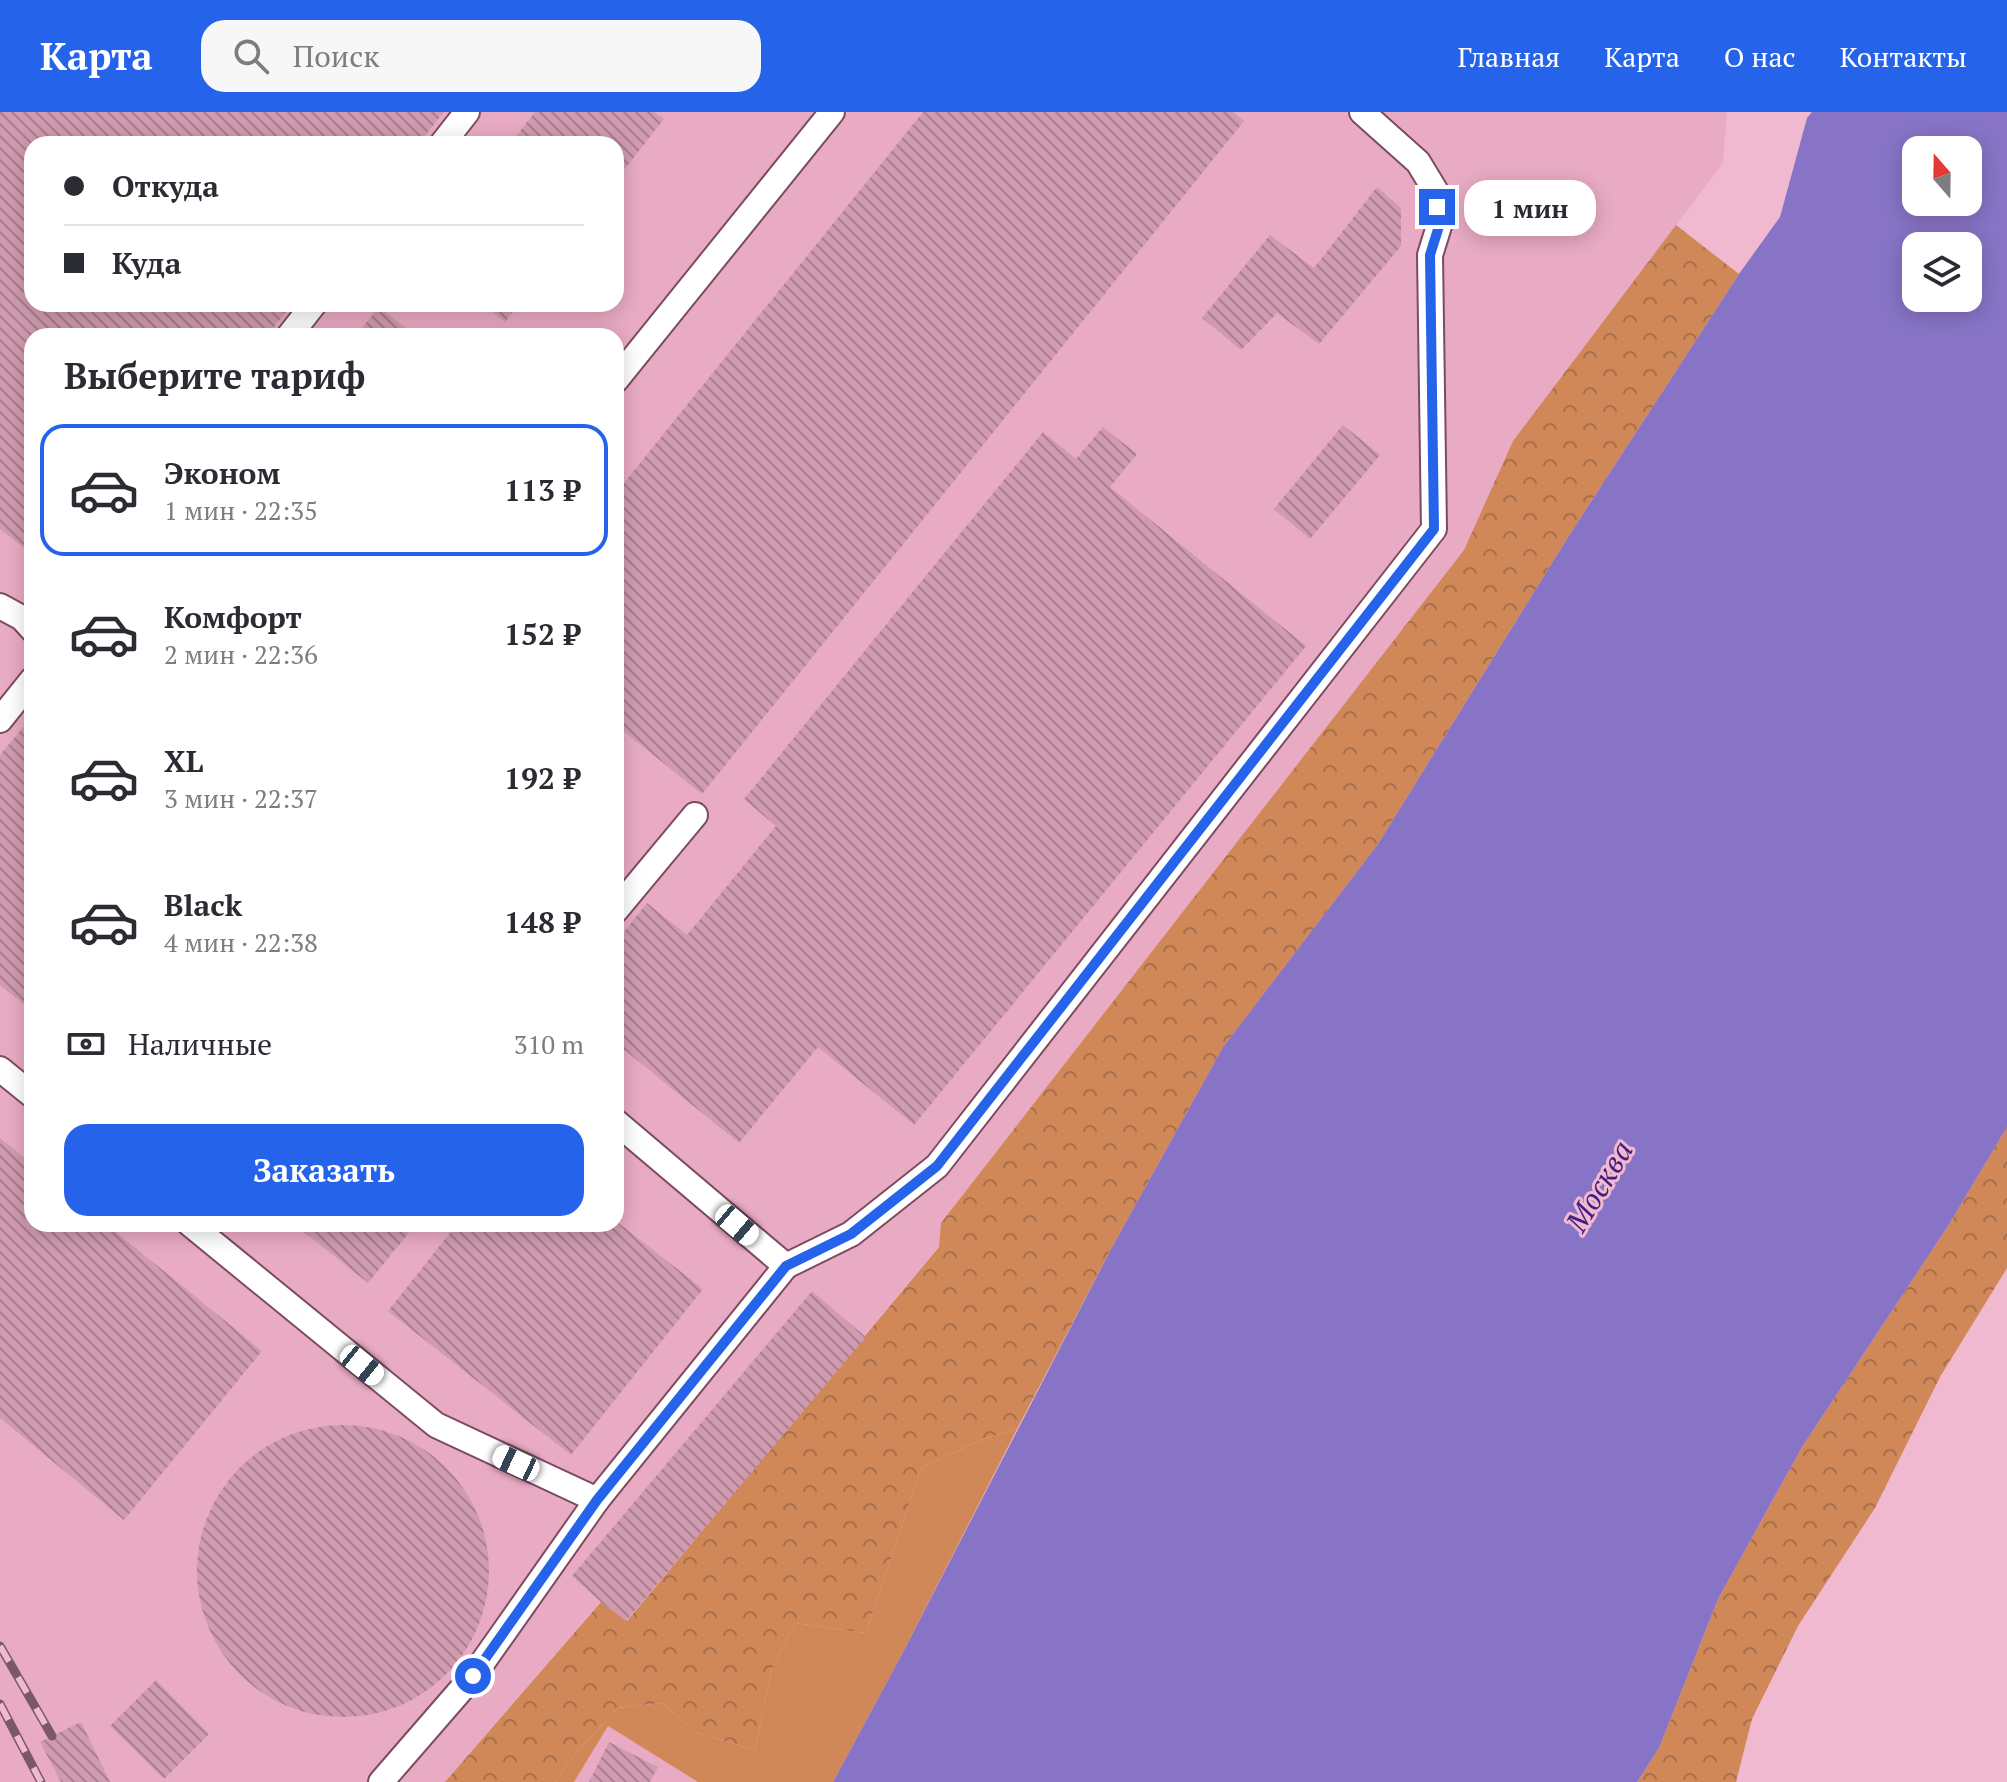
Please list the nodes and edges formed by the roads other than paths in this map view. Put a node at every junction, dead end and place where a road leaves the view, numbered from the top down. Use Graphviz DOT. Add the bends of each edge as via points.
graph roads {
  1 [pos="467,112"];
  2 [pos="832,112"];
  3 [pos="1362,112"];
  4 [pos="448,136"];
  5 [pos="308,312"];
  6 [pos="295,328"];
  7 [pos="624,370"];
  8 [pos="0,606"];
  9 [pos="24,620"];
  10 [pos="24,690"];
  11 [pos="0,720"];
  12 [pos="695,815"];
  13 [pos="624,900"];
  14 [pos="0,1069"];
  15 [pos="24,1088"];
  16 [pos="624,1129"];
  17 [pos="200,1232"];
  18 [pos="786,1266"];
  19 [pos="597,1500"];
  20 [pos="381,1782"];
  1 -- 4 [label="lane"];
  2 -- 7 [label="lane"];
  3 -- 18 [label="lane" via="1418,162 1435,190 1440,223 1430,255 1434,529 937,1166 851,1234"];
  5 -- 6 [label="lane"];
  8 -- 9 [label="lane"];
  10 -- 11 [label="lane"];
  12 -- 13 [label="lane"];
  14 -- 15 [label="lane"];
  16 -- 18 [label="lane"];
  17 -- 19 [label="lane" via="436,1425"];
  18 -- 19 [label="lane"];
  19 -- 20 [label="lane" via="473,1676"];
}
